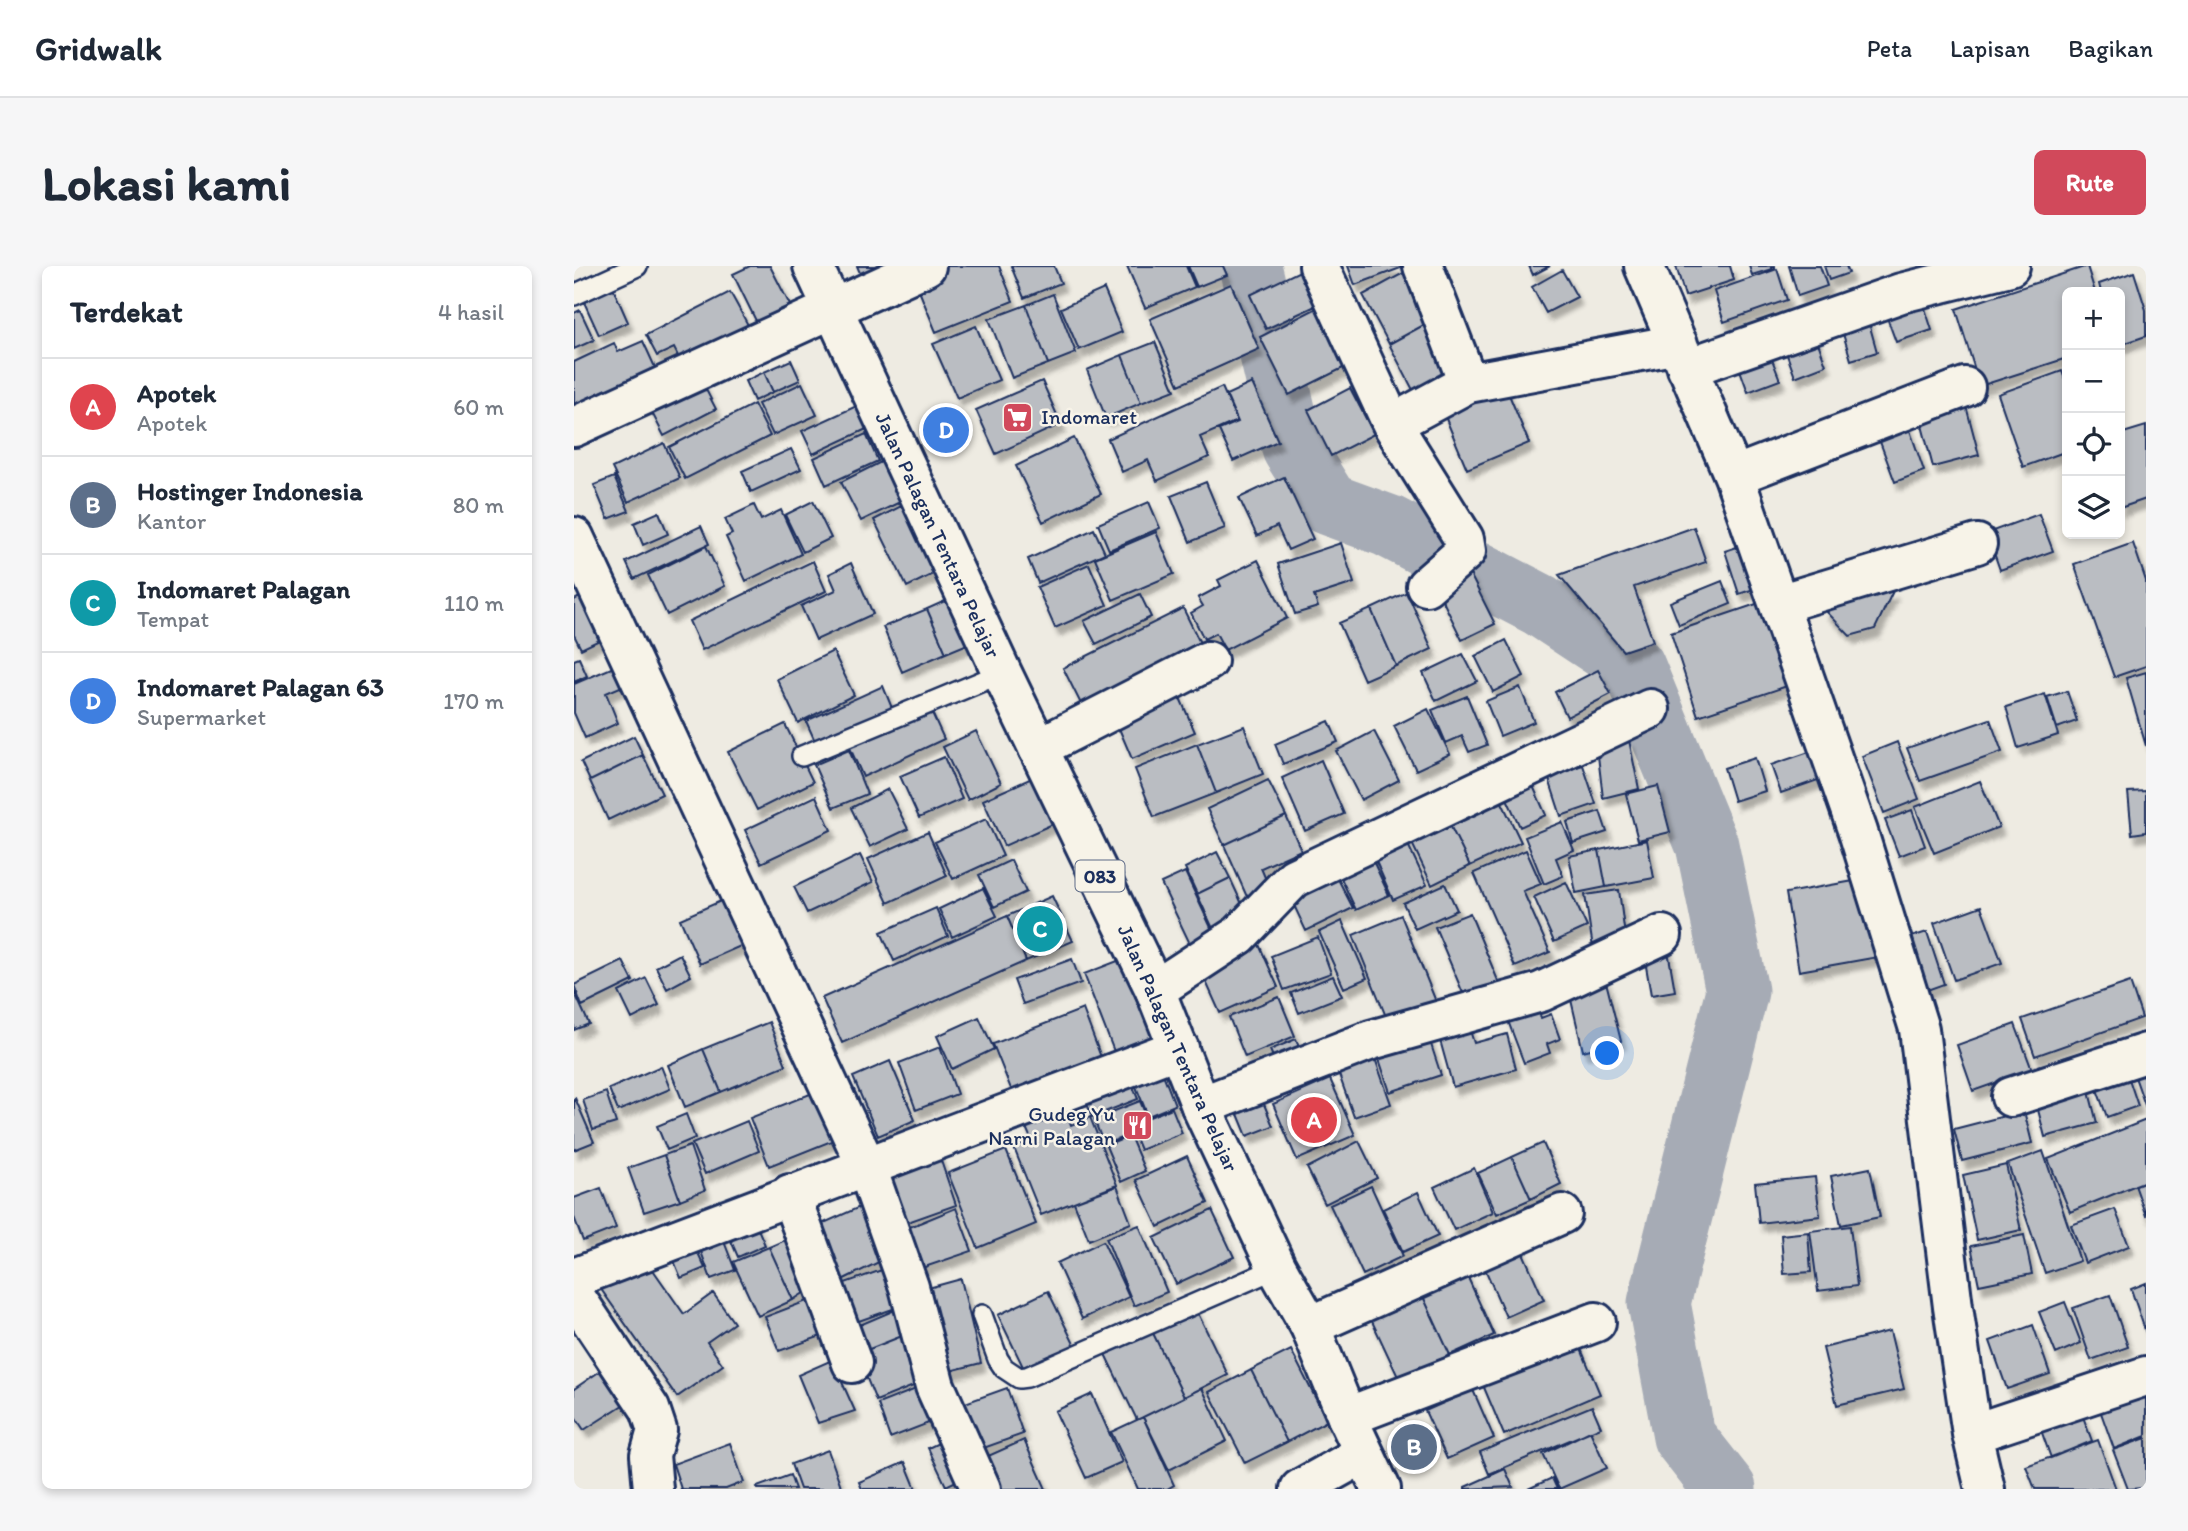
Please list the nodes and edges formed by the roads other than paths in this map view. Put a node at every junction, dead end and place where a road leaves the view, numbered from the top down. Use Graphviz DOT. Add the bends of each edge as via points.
graph roads {
  1 [pos="637,266"];
  2 [pos="813,266"];
  3 [pos="926,266"];
  4 [pos="1320,266"];
  5 [pos="1423,266"];
  6 [pos="1644,266"];
  7 [pos="2010,266"];
  8 [pos="574,295"];
  9 [pos="833,308"];
  10 [pos="1682,356"];
  11 [pos="1468,383"];
  12 [pos="1965,387"];
  13 [pos="1392,424"];
  14 [pos="574,427"];
  15 [pos="1734,476"];
  16 [pos="1977,544"];
  17 [pos="576,549"];
  18 [pos="1432,582"];
  19 [pos="1779,604"];
  20 [pos="1208,661"];
  21 [pos="1002,673"];
  22 [pos="1650,709"];
  23 [pos="1038,748"];
  24 [pos="802,756"];
  25 [pos="1662,934"];
  26 [pos="1155,990"];
  27 [pos="1179,1048"];
  28 [pos="2146,1054"];
  29 [pos="2011,1097"];
  30 [pos="1201,1106"];
  31 [pos="866,1165"];
  32 [pos="790,1194"];
  33 [pos="1562,1214"];
  34 [pos="1278,1268"];
  35 [pos="574,1278"];
  36 [pos="574,1295"];
  37 [pos="982,1315"];
  38 [pos="1596,1322"];
  39 [pos="1310,1326"];
  40 [pos="852,1363"];
  41 [pos="2146,1376"];
  42 [pos="1347,1417"];
  43 [pos="1972,1434"];
  44 [pos="1363,1454"];
  45 [pos="653,1489"];
  46 [pos="981,1489"];
  47 [pos="1300,1489"];
  48 [pos="1381,1489"];
  49 [pos="1985,1489"];
  1 -- 8 [label="lane"];
  2 -- 9 [label="street, Jalan Palagan Tentara Pelajar / 083"];
  3 -- 9 [label="street"];
  4 -- 13 [label="street"];
  5 -- 11 [label="street"];
  6 -- 10 [label="street"];
  7 -- 10 [label="street"];
  9 -- 14 [label="street"];
  9 -- 21 [label="street, Jalan Palagan Tentara Pelajar / 083"];
  10 -- 11 [label="street"];
  10 -- 15 [label="street"];
  11 -- 13 [label="street"];
  12 -- 15 [label="street"];
  13 -- 18 [label="street" via="1458,526 1466,551"];
  15 -- 19 [label="street"];
  16 -- 19 [label="street"];
  17 -- 31 [label="street"];
  19 -- 43 [label="street" via="1858,832 1919,1029"];
  20 -- 23 [label="street"];
  21 -- 23 [label="street, Jalan Palagan Tentara Pelajar / 083"];
  21 -- 24 [label="lane"];
  22 -- 26 [label="street" via="1294,878 1239,935"];
  23 -- 26 [label="street, Jalan Palagan Tentara Pelajar / 083"];
  25 -- 30 [label="street" via="1541,992 1371,1040"];
  26 -- 27 [label="street, Jalan Palagan Tentara Pelajar / 083"];
  27 -- 30 [label="street, Jalan Palagan Tentara Pelajar / 083"];
  27 -- 31 [label="street"];
  28 -- 29 [label="street"];
  30 -- 34 [label="street, Jalan Palagan Tentara Pelajar / 083"];
  31 -- 32 [label="street"];
  31 -- 46 [label="street" via="909,1287 935,1386"];
  32 -- 35 [label="street"];
  32 -- 40 [label="street"];
  33 -- 39 [label="street"];
  34 -- 37 [label="lane" via="1027,1377 1019,1378 1004,1368"];
  34 -- 39 [label="street, Jalan Palagan Tentara Pelajar / 083"];
  36 -- 45 [label="street" via="650,1409 657,1430 650,1455"];
  38 -- 42 [label="street"];
  39 -- 42 [label="street, Jalan Palagan Tentara Pelajar / 083"];
  41 -- 43 [label="street"];
  42 -- 44 [label="street, Jalan Palagan Tentara Pelajar / 083"];
  43 -- 49 [label="street"];
  44 -- 47 [label="street"];
  44 -- 48 [label="street, Jalan Palagan Tentara Pelajar / 083"];
}
